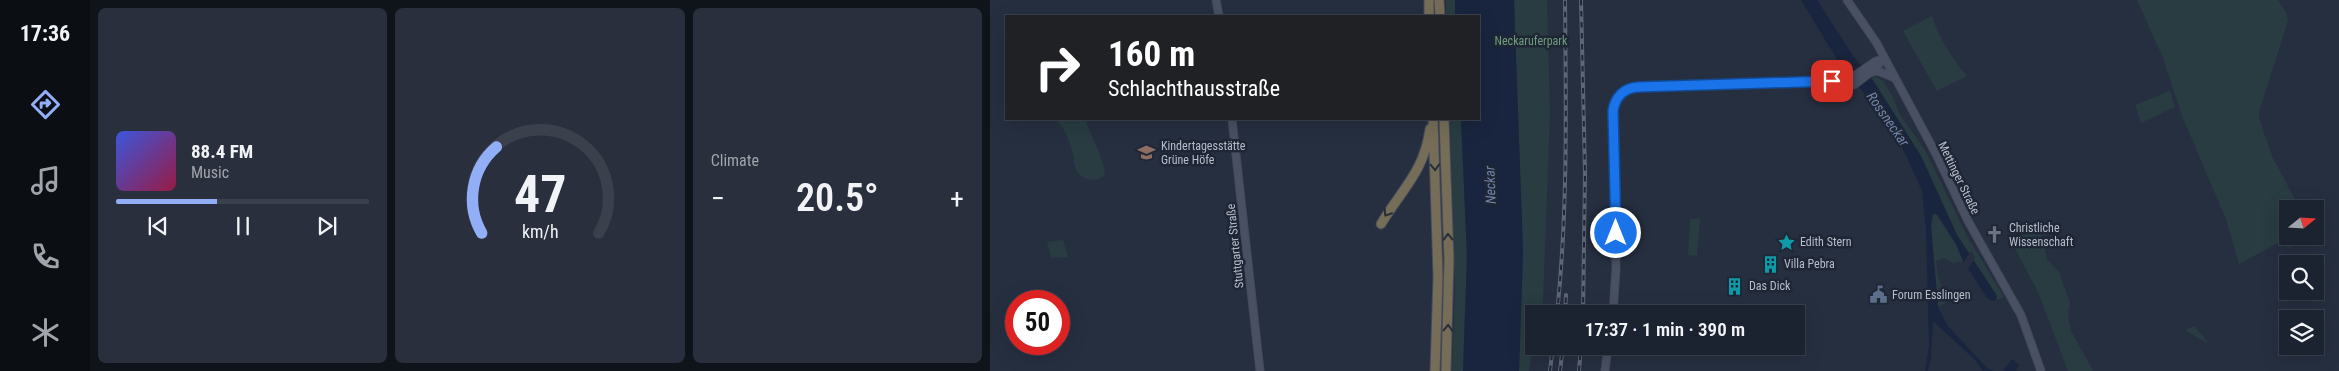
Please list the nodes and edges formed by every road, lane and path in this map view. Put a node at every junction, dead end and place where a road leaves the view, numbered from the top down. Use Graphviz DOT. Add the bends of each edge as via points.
graph roads {
  1 [pos="1216,0"];
  2 [pos="1429,0"];
  3 [pos="1439,0"];
  4 [pos="1847,0"];
  5 [pos="1219,15"];
  6 [pos="1429,15"];
  7 [pos="1440,15"];
  8 [pos="1884,59"];
  9 [pos="1869,70"];
  10 [pos="1895,78"];
  11 [pos="1232,120"];
  12 [pos="1432,120"];
  13 [pos="1432,120"];
  14 [pos="1444,120"];
  15 [pos="1381,224"];
  16 [pos="1614,305"];
  17 [pos="1607,355"];
  18 [pos="1434,369"];
  19 [pos="1260,371"];
  20 [pos="1446,371"];
  21 [pos="1605,371"];
  22 [pos="2040,371"];
  1 -- 5 [label="main road"];
  2 -- 6 [label="highway"];
  3 -- 7 [label="highway"];
  4 -- 8 [label="main road, Mettinger Straße"];
  8 -- 9 [label="main road"];
  8 -- 10 [label="main road, Mettinger Straße"];
  9 -- 10 [label="main road"];
  9 -- 16 [label="main road" via="1851,82 1648,86 1624,92 1613,111"];
  10 -- 22 [label="main road, Mettinger Straße" via="1971,227 2021,315"];
  11 -- 19 [label="main road, Stuttgarter Straße"];
  12 -- 15 [label="highway, one-way" via="1421,164"];
  13 -- 18 [label="highway, one-way" via="1437,249"];
  20 -- 14 [label="highway, one-way" via="1449,259"];
  17 -- 21 [label="main road"];
}
